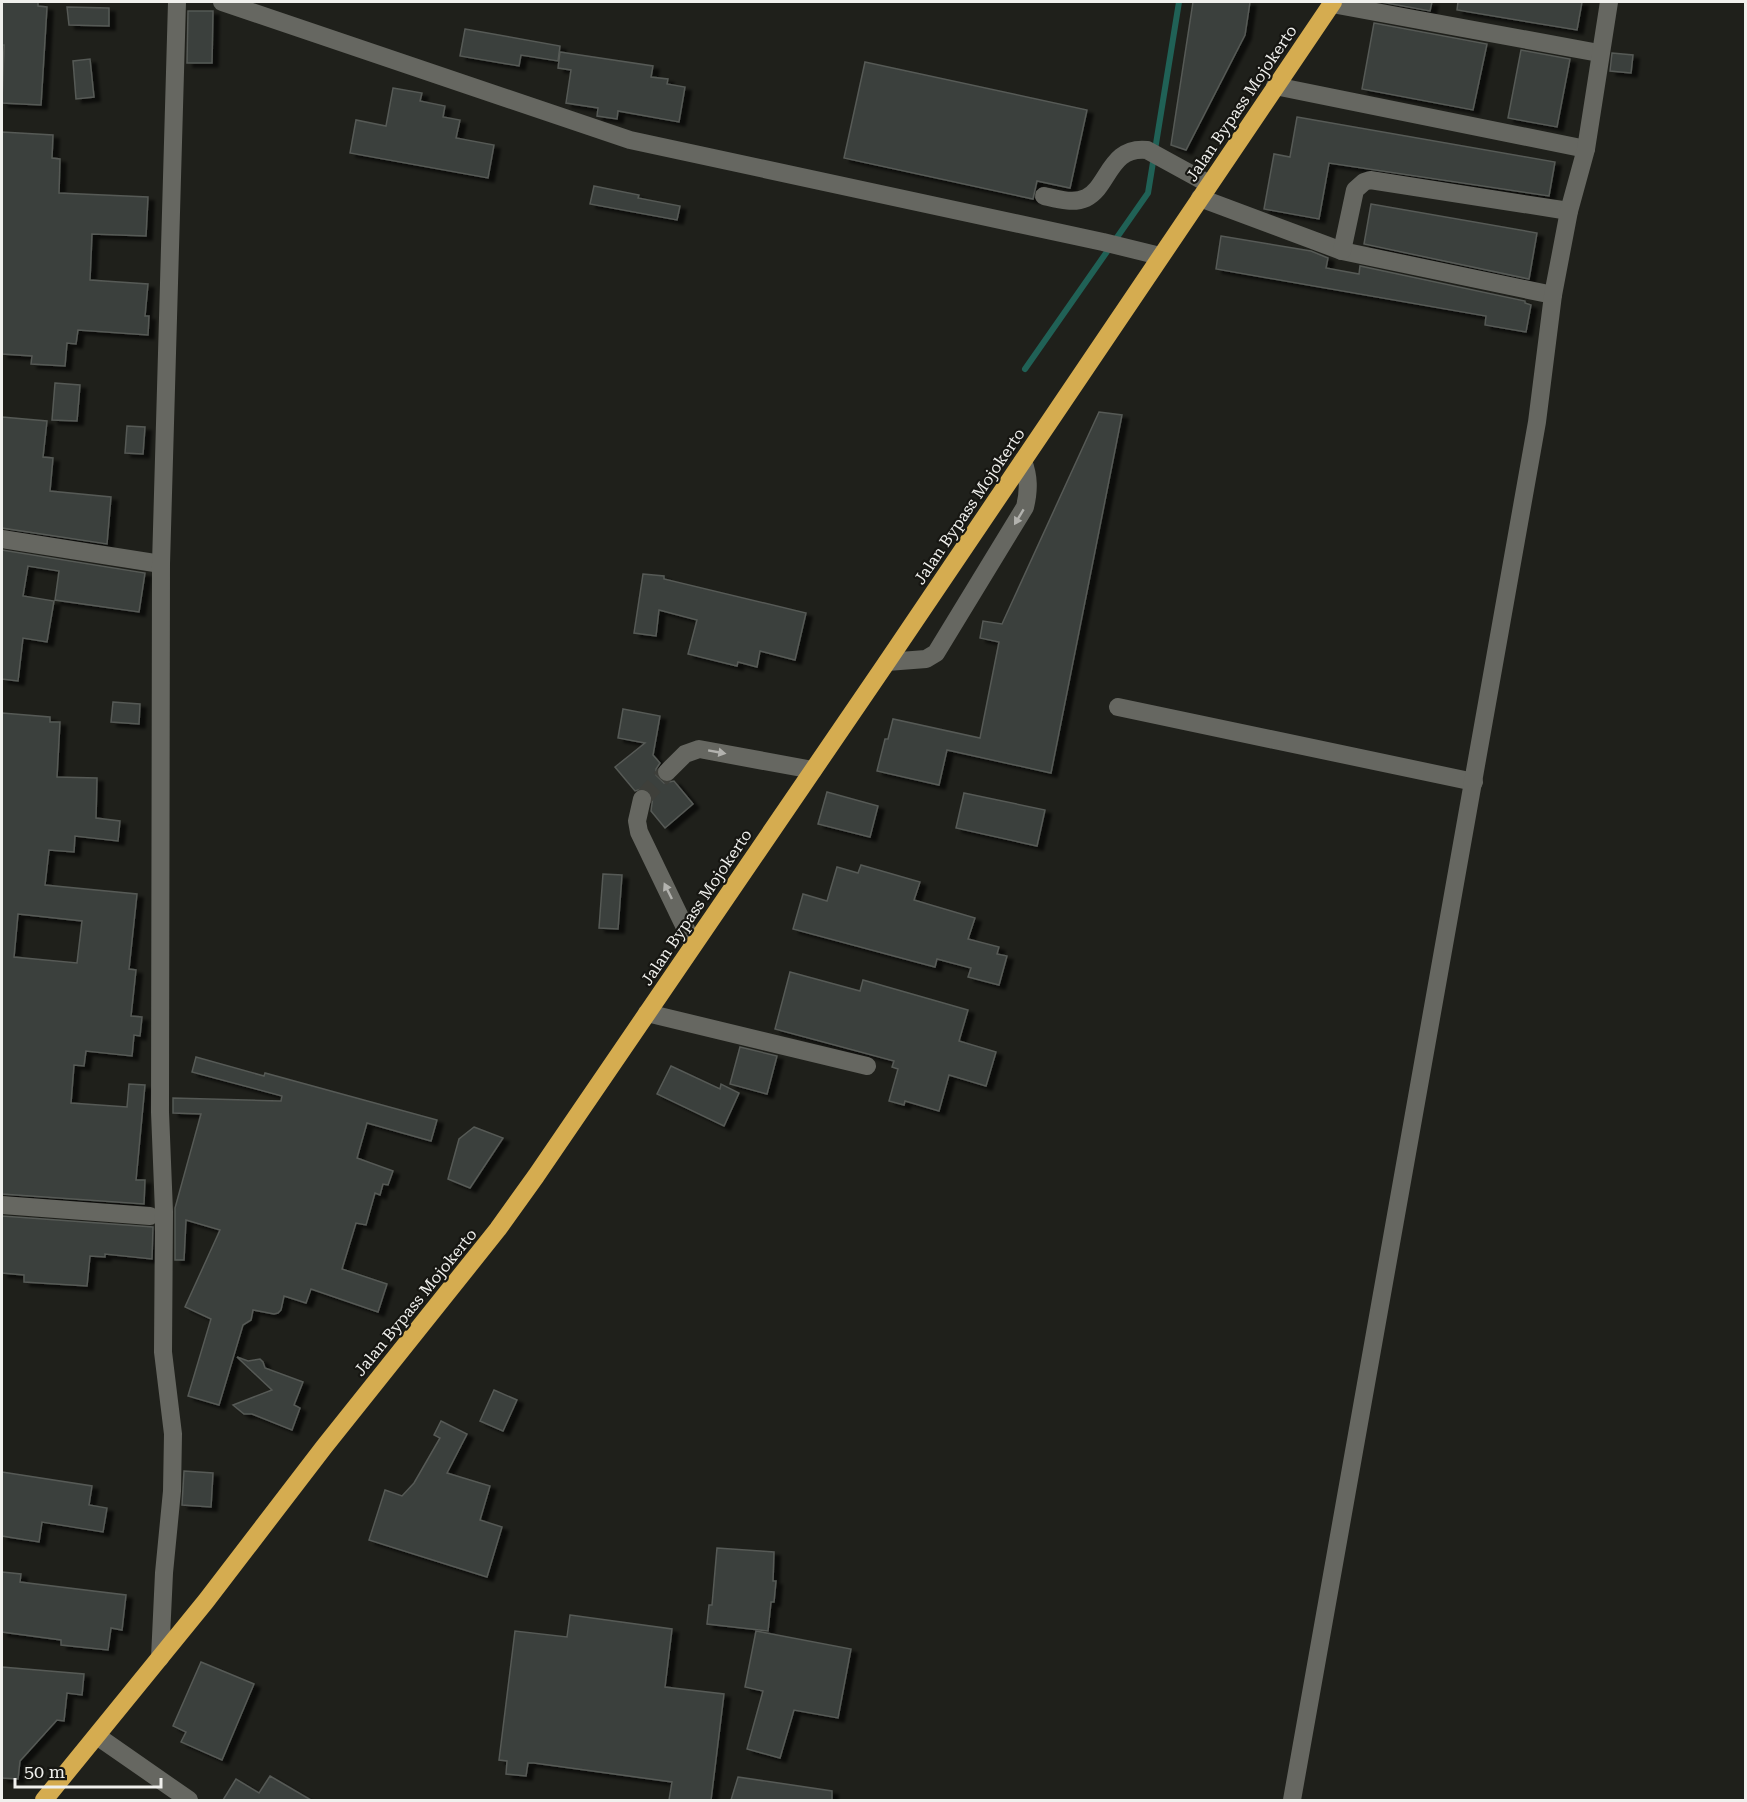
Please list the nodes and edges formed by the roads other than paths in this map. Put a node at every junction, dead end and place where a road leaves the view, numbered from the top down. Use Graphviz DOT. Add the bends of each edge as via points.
graph roads {
  1 [pos="177,2"];
  2 [pos="222,2"];
  3 [pos="1332,2"];
  4 [pos="1609,2"];
  5 [pos="1599,53"];
  6 [pos="1275,86"];
  7 [pos="1586,149"];
  8 [pos="1205,191"];
  9 [pos="1044,196"];
  10 [pos="1569,211"];
  11 [pos="1342,251"];
  12 [pos="1160,256"];
  13 [pos="1553,296"];
  14 [pos="1023,461"];
  15 [pos="2,539"];
  16 [pos="161,564"];
  17 [pos="887,662"];
  18 [pos="1118,707"];
  19 [pos="813,770"];
  20 [pos="667,772"];
  21 [pos="1474,782"];
  22 [pos="642,799"];
  23 [pos="693,944"];
  24 [pos="647,1014"];
  25 [pos="867,1066"];
  26 [pos="2,1205"];
  27 [pos="150,1216"];
  28 [pos="160,1658"];
  29 [pos="97,1736"];
  30 [pos="44,1800"];
  31 [pos="189,1800"];
  32 [pos="1292,1800"];
  1 -- 16 [label="street"];
  2 -- 12 [label="street" via="630,140"];
  3 -- 5 [label="street"];
  3 -- 6 [label="highway, Jalan Bypass Mojokerto"];
  4 -- 5 [label="street"];
  5 -- 7 [label="street"];
  6 -- 7 [label="street"];
  6 -- 8 [label="highway, Jalan Bypass Mojokerto"];
  7 -- 10 [label="street"];
  8 -- 9 [label="street" via="1168,160 1139,150 1123,156 1086,198 1067,201"];
  8 -- 11 [label="street"];
  8 -- 12 [label="highway, Jalan Bypass Mojokerto"];
  10 -- 11 [label="street" via="1370,180 1355,190"];
  10 -- 13 [label="street"];
  11 -- 13 [label="street"];
  12 -- 14 [label="highway, Jalan Bypass Mojokerto"];
  13 -- 21 [label="street" via="1537,422"];
  14 -- 17 [label="highway, Jalan Bypass Mojokerto"];
  14 -- 17 [label="street, one-way" via="1028,474 1025,507 936,653 926,659"];
  15 -- 16 [label="street"];
  16 -- 28 [label="street" via="163,1352 173,1434"];
  17 -- 19 [label="highway, Jalan Bypass Mojokerto"];
  18 -- 21 [label="street"];
  20 -- 19 [label="street, one-way" via="685,754 699,749"];
  19 -- 23 [label="highway, Jalan Bypass Mojokerto"];
  21 -- 32 [label="street"];
  23 -- 22 [label="street, one-way" via="639,832"];
  23 -- 24 [label="highway, Jalan Bypass Mojokerto"];
  24 -- 25 [label="street"];
  24 -- 28 [label="highway, Jalan Bypass Mojokerto" via="498,1229"];
  26 -- 27 [label="street"];
  28 -- 29 [label="highway, Jalan Bypass Mojokerto"];
  29 -- 30 [label="highway, Jalan Bypass Mojokerto"];
  29 -- 31 [label="street"];
}
